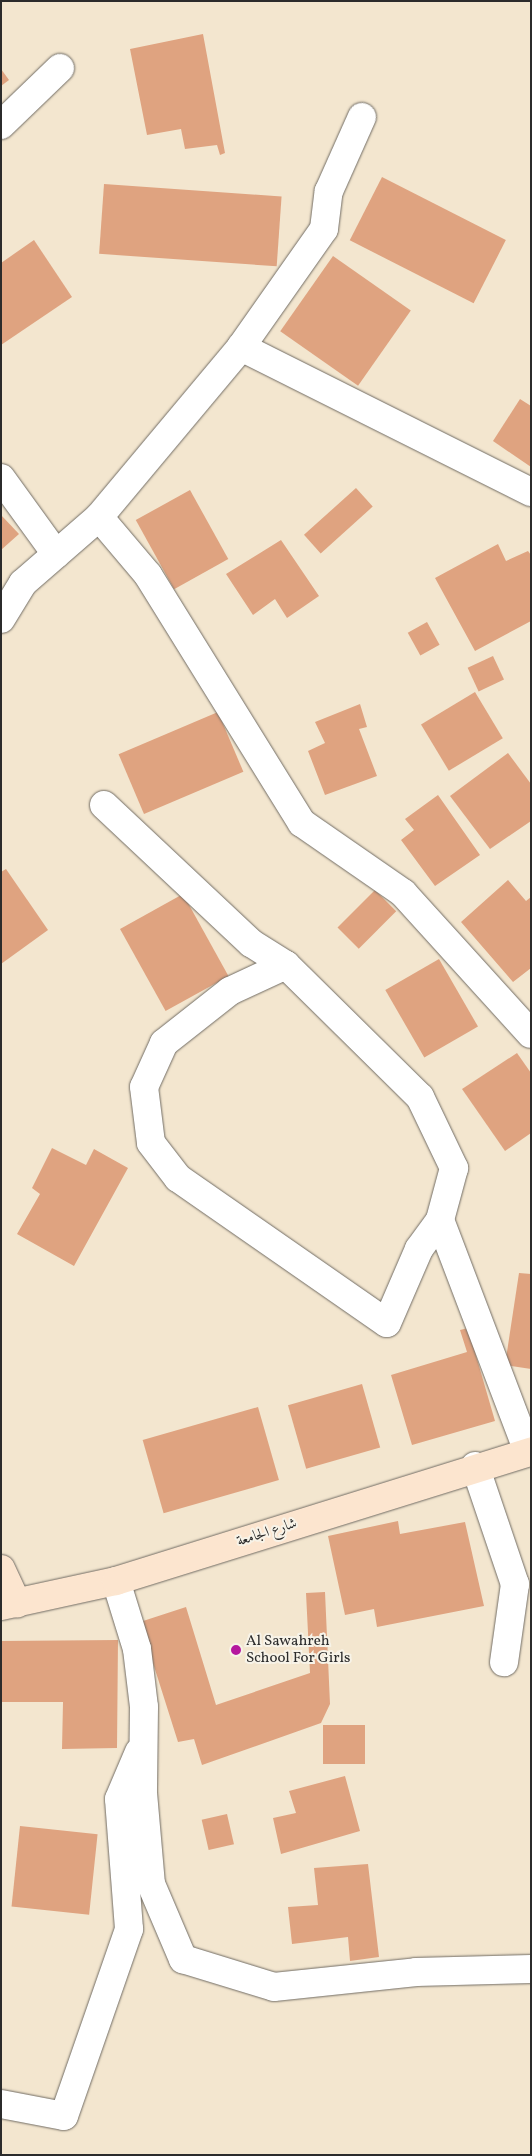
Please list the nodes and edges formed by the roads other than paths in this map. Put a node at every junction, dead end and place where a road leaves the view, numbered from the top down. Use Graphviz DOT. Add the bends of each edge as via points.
graph roads {
  1 [pos="60,68"];
  2 [pos="362,117"];
  3 [pos="1,125"];
  4 [pos="241,347"];
  5 [pos="1,478"];
  6 [pos="531,492"];
  7 [pos="98,518"];
  8 [pos="56,554"];
  9 [pos="1,619"];
  10 [pos="104,805"];
  11 [pos="286,965"];
  12 [pos="521,1007"];
  13 [pos="531,1034"];
  14 [pos="440,1220"];
  15 [pos="529,1452"];
  16 [pos="475,1466"];
  17 [pos="1,1569"];
  18 [pos="116,1581"];
  19 [pos="9,1604"];
  20 [pos="504,1662"];
  21 [pos="144,1741"];
  22 [pos="531,1969"];
  23 [pos="1,2104"];
  1 -- 3 [label="street"];
  2 -- 4 [label="street" via="329,191 324,228"];
  4 -- 6 [label="street"];
  4 -- 7 [label="street"];
  5 -- 8 [label="street"];
  7 -- 8 [label="street"];
  7 -- 12 [label="street" via="148,575 302,824 403,893"];
  8 -- 9 [label="street" via="23,582"];
  10 -- 11 [label="street" via="251,943"];
  11 -- 14 [label="street" via="420,1097 454,1168"];
  11 -- 14 [label="street" via="230,991 164,1043 144,1087 151,1144 178,1178 387,1323 419,1249"];
  12 -- 13 [label="street"];
  14 -- 15 [label="street"];
  15 -- 16 [label="main road, شارع الجامعة"];
  16 -- 18 [label="main road, شارع الجامعة"];
  16 -- 20 [label="street" via="515,1584"];
  17 -- 19 [label="main road"];
  18 -- 19 [label="main road, شارع الجامعة"];
  18 -- 21 [label="street" via="137,1649"];
  21 -- 22 [label="street" via="151,1884 183,1959 274,1987 416,1972"];
  21 -- 23 [label="street" via="119,1799 129,1929 64,2116"];
}
